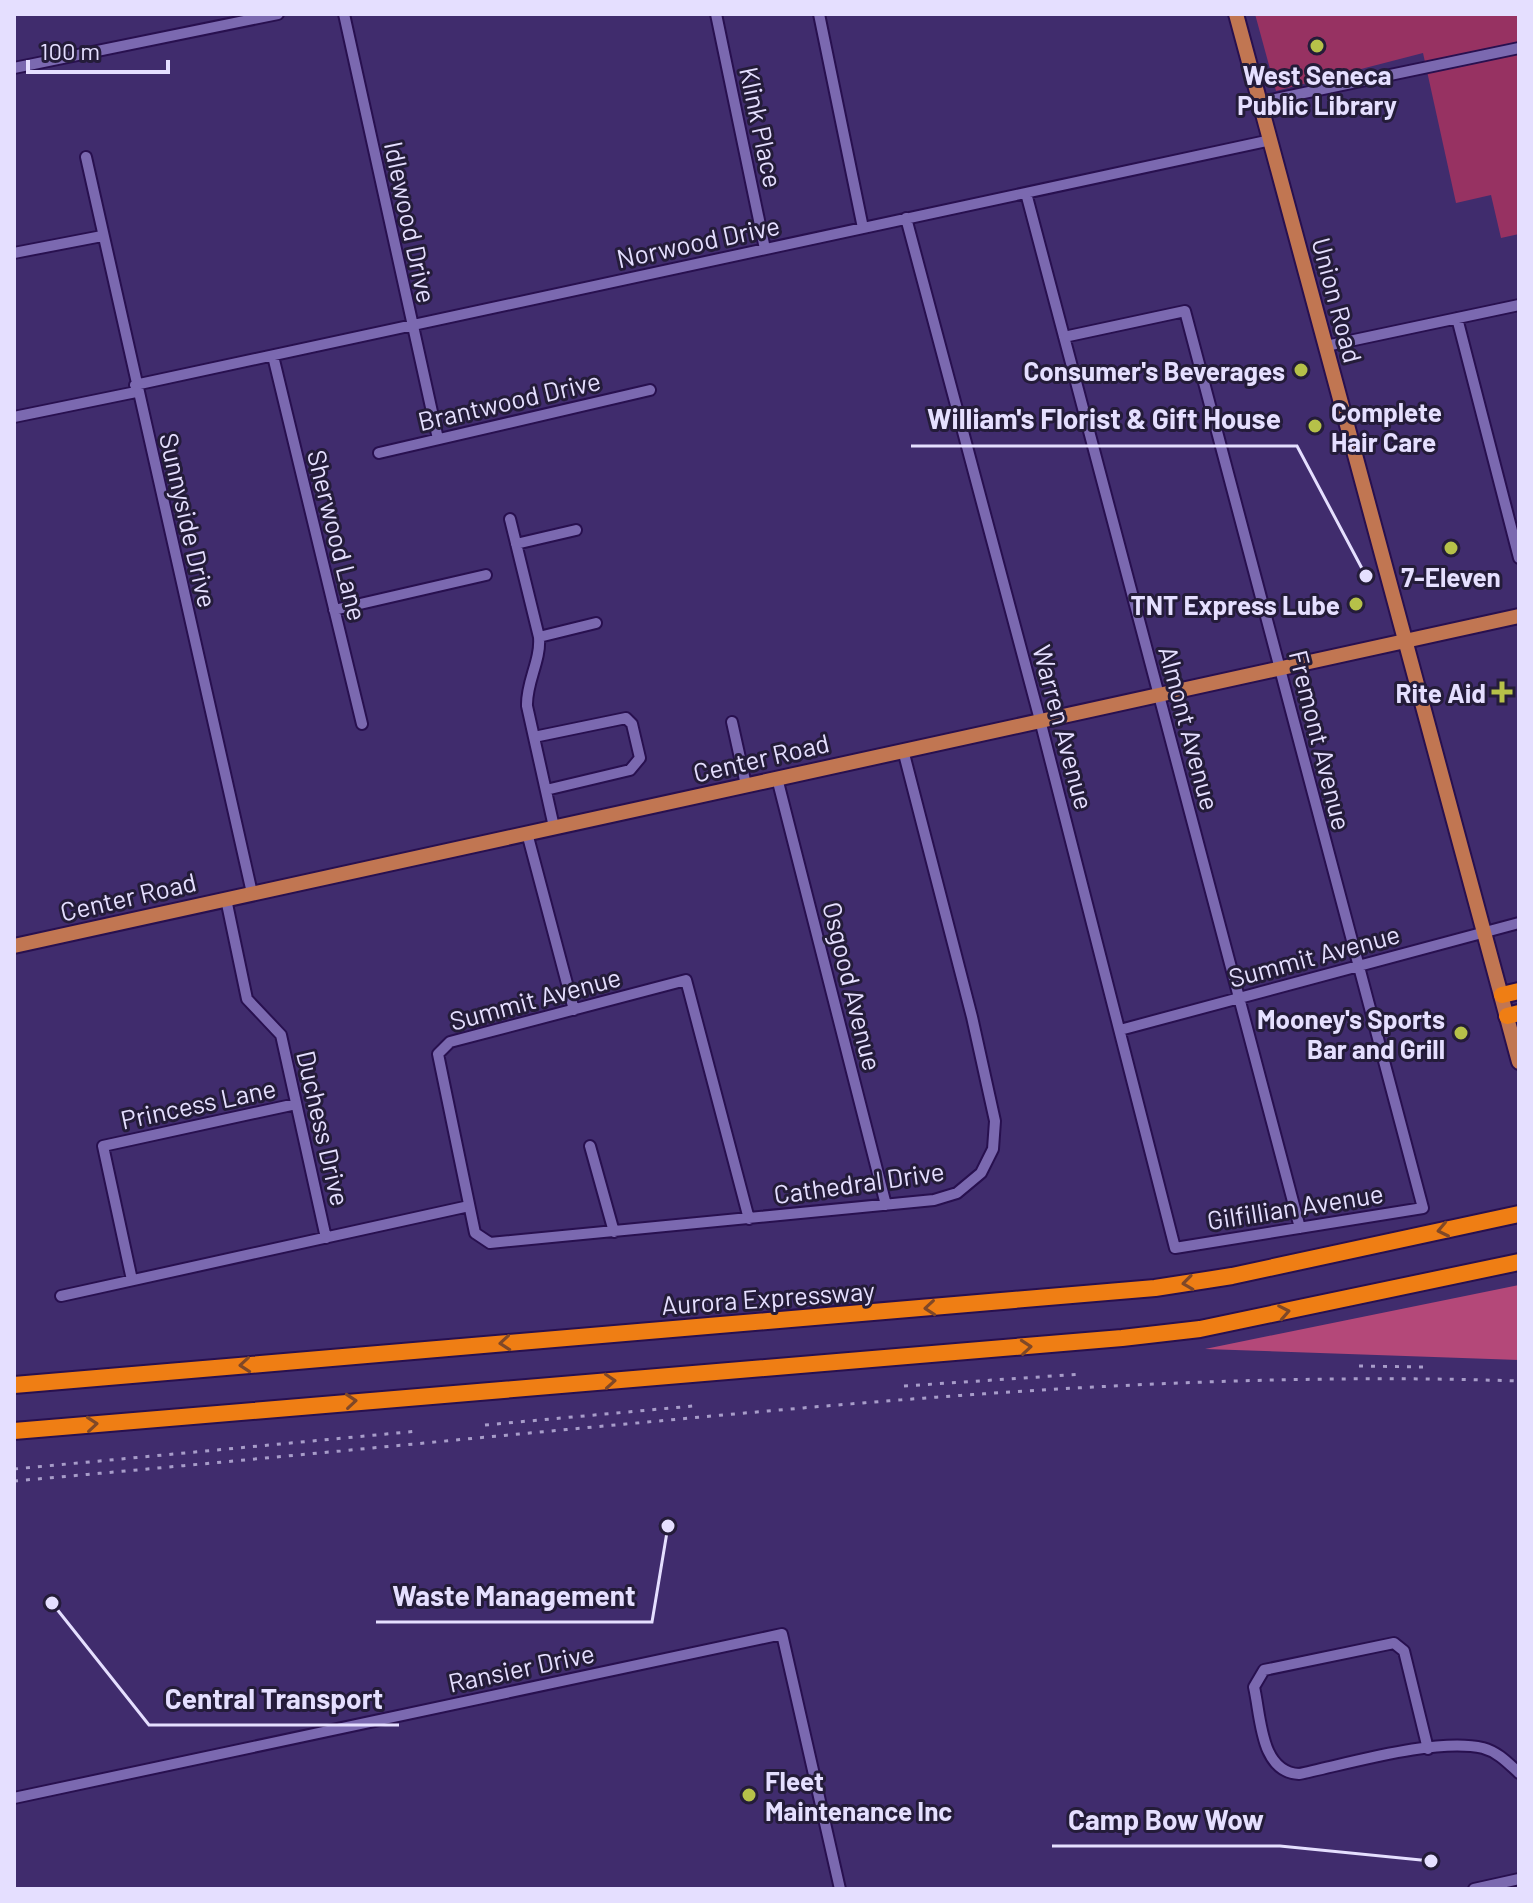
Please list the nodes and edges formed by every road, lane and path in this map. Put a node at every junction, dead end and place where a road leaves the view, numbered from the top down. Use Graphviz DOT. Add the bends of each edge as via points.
graph roads {
  1 [pos="278,14"];
  2 [pos="344,14"];
  3 [pos="716,14"];
  4 [pos="819,14"];
  5 [pos="1236,14"];
  6 [pos="1519,48"];
  7 [pos="14,68"];
  8 [pos="1261,102"];
  9 [pos="1271,140"];
  10 [pos="86,157"];
  11 [pos="1026,193"];
  12 [pos="906,218"];
  13 [pos="863,228"];
  14 [pos="102,236"];
  15 [pos="765,249"];
  16 [pos="14,253"];
  17 [pos="1519,305"];
  18 [pos="1457,318"];
  19 [pos="412,327"];
  20 [pos="1064,337"];
  21 [pos="1326,346"];
  22 [pos="273,356"];
  23 [pos="136,388"];
  24 [pos="650,390"];
  25 [pos="14,417"];
  26 [pos="438,439"];
  27 [pos="379,453"];
  28 [pos="510,519"];
  29 [pos="576,530"];
  30 [pos="516,544"];
  31 [pos="1519,558"];
  32 [pos="486,575"];
  33 [pos="334,610"];
  34 [pos="1519,616"];
  35 [pos="596,623"];
  36 [pos="539,637"];
  37 [pos="1406,641"];
  38 [pos="1280,668"];
  39 [pos="1158,694"];
  40 [pos="1040,720"];
  41 [pos="732,722"];
  42 [pos="362,724"];
  43 [pos="534,737"];
  44 [pos="903,750"];
  45 [pos="777,778"];
  46 [pos="746,785"];
  47 [pos="546,790"];
  48 [pos="554,827"];
  49 [pos="527,833"];
  50 [pos="252,893"];
  51 [pos="226,899"];
  52 [pos="1519,923"];
  53 [pos="1485,933"];
  54 [pos="14,946"];
  55 [pos="1357,966"];
  56 [pos="1519,991"];
  57 [pos="1502,995"];
  58 [pos="1240,998"];
  59 [pos="574,1010"];
  60 [pos="1513,1014"];
  61 [pos="1120,1030"];
  62 [pos="1519,1062"];
  63 [pos="296,1104"];
  64 [pos="590,1146"];
  65 [pos="886,1205"];
  66 [pos="469,1206"];
  67 [pos="1423,1208"];
  68 [pos="1519,1214"];
  69 [pos="749,1219"];
  70 [pos="1300,1228"];
  71 [pos="614,1232"];
  72 [pos="326,1238"];
  73 [pos="1175,1248"];
  74 [pos="1519,1262"];
  75 [pos="132,1280"];
  76 [pos="61,1296"];
  77 [pos="14,1385"];
  78 [pos="14,1431"];
  79 [pos="1428,1749"];
  80 [pos="1519,1773"];
  81 [pos="14,1798"];
  82 [pos="1519,1879"];
  83 [pos="840,1889"];
  84 [pos="1474,1889"];
  1 -- 7 [label="street"];
  2 -- 19 [label="street, Idlewood Drive"];
  3 -- 15 [label="street, Klink Place"];
  4 -- 13 [label="street"];
  5 -- 8 [label="main road, Union Road"];
  6 -- 8 [label="street"];
  8 -- 9 [label="main road, Union Road"];
  9 -- 11 [label="street, Norwood Drive"];
  9 -- 21 [label="main road, Union Road"];
  10 -- 14 [label="street, Sunnyside Drive"];
  11 -- 12 [label="street, Norwood Drive"];
  11 -- 20 [label="street, Almont Avenue"];
  12 -- 13 [label="street, Norwood Drive"];
  12 -- 40 [label="street, Warren Avenue"];
  13 -- 15 [label="street, Norwood Drive"];
  14 -- 16 [label="street"];
  14 -- 23 [label="street, Sunnyside Drive"];
  15 -- 19 [label="street, Norwood Drive"];
  17 -- 18 [label="street"];
  18 -- 21 [label="street"];
  18 -- 31 [label="street"];
  19 -- 22 [label="street, Norwood Drive"];
  19 -- 26 [label="street, Idlewood Drive"];
  20 -- 38 [label="street, Fremont Avenue" via="1185,311"];
  20 -- 39 [label="street, Almont Avenue"];
  21 -- 37 [label="main road, Union Road"];
  22 -- 23 [label="street, Norwood Drive"];
  22 -- 33 [label="street, Sherwood Lane"];
  23 -- 25 [label="street, Norwood Drive"];
  23 -- 50 [label="street, Sunnyside Drive"];
  24 -- 26 [label="street, Brantwood Drive"];
  26 -- 27 [label="street, Brantwood Drive"];
  28 -- 30 [label="street"];
  29 -- 30 [label="street"];
  30 -- 36 [label="street"];
  32 -- 33 [label="street"];
  33 -- 42 [label="street, Sherwood Lane"];
  34 -- 37 [label="main road, Center Road"];
  35 -- 36 [label="street"];
  36 -- 43 [label="street" via="527,691"];
  37 -- 38 [label="main road, Center Road"];
  37 -- 53 [label="main road, Union Road"];
  38 -- 39 [label="main road, Center Road"];
  38 -- 55 [label="street, Fremont Avenue"];
  39 -- 40 [label="main road, Center Road"];
  39 -- 58 [label="street, Almont Avenue"];
  40 -- 44 [label="main road, Center Road"];
  40 -- 61 [label="street, Warren Avenue"];
  41 -- 46 [label="street"];
  43 -- 47 [label="street"];
  43 -- 47 [label="street" via="626,718 640,758 630,770"];
  44 -- 45 [label="main road, Center Road"];
  44 -- 65 [label="street, Cathedral Drive" via="972,1017 995,1137 981,1173 957,1193"];
  45 -- 46 [label="main road, Center Road"];
  45 -- 65 [label="street, Osgood Avenue"];
  46 -- 48 [label="main road, Center Road"];
  47 -- 48 [label="street"];
  48 -- 49 [label="main road, Center Road"];
  49 -- 50 [label="main road, Center Road"];
  49 -- 59 [label="street"];
  50 -- 51 [label="main road, Center Road"];
  51 -- 54 [label="main road, Center Road"];
  51 -- 63 [label="street, Duchess Drive" via="247,999 281,1035"];
  52 -- 53 [label="street, Summit Avenue"];
  53 -- 55 [label="street, Summit Avenue"];
  53 -- 57 [label="main road, Union Road"];
  55 -- 58 [label="street, Summit Avenue"];
  55 -- 67 [label="street, Fremont Avenue"];
  56 -- 57 [label="highway"];
  57 -- 60 [label="main road, Union Road"];
  58 -- 61 [label="street, Summit Avenue"];
  58 -- 70 [label="street, Almont Avenue"];
  59 -- 66 [label="street, Summit Avenue" via="450,1042 438,1054"];
  59 -- 69 [label="street, Summit Avenue" via="686,980"];
  60 -- 62 [label="main road, Union Road"];
  61 -- 73 [label="street, Warren Avenue"];
  63 -- 72 [label="street, Duchess Drive"];
  63 -- 75 [label="street, Princess Lane" via="103,1146"];
  64 -- 71 [label="street"];
  65 -- 69 [label="street, Cathedral Drive"];
  66 -- 71 [label="street, Cathedral Drive" via="475,1233 490,1243"];
  66 -- 72 [label="street"];
  67 -- 70 [label="street, Gilfillian Avenue"];
  68 -- 77 [label="highway, Aurora Expressway, one-way" via="1155,1288"];
  69 -- 71 [label="street, Cathedral Drive"];
  70 -- 73 [label="street, Gilfillian Avenue"];
  72 -- 75 [label="street"];
  78 -- 74 [label="highway, one-way" via="1122,1338 1229,1323"];
  75 -- 76 [label="street"];
  79 -- 79 [label="street" via="1285,1773 1269,1755 1254,1687 1257,1676 1264,1670 1394,1643 1404,1651"];
  79 -- 80 [label="street" via="1483,1748"];
  81 -- 83 [label="street, Ransier Drive" via="782,1634"];
  82 -- 84 [label="street"];
}
